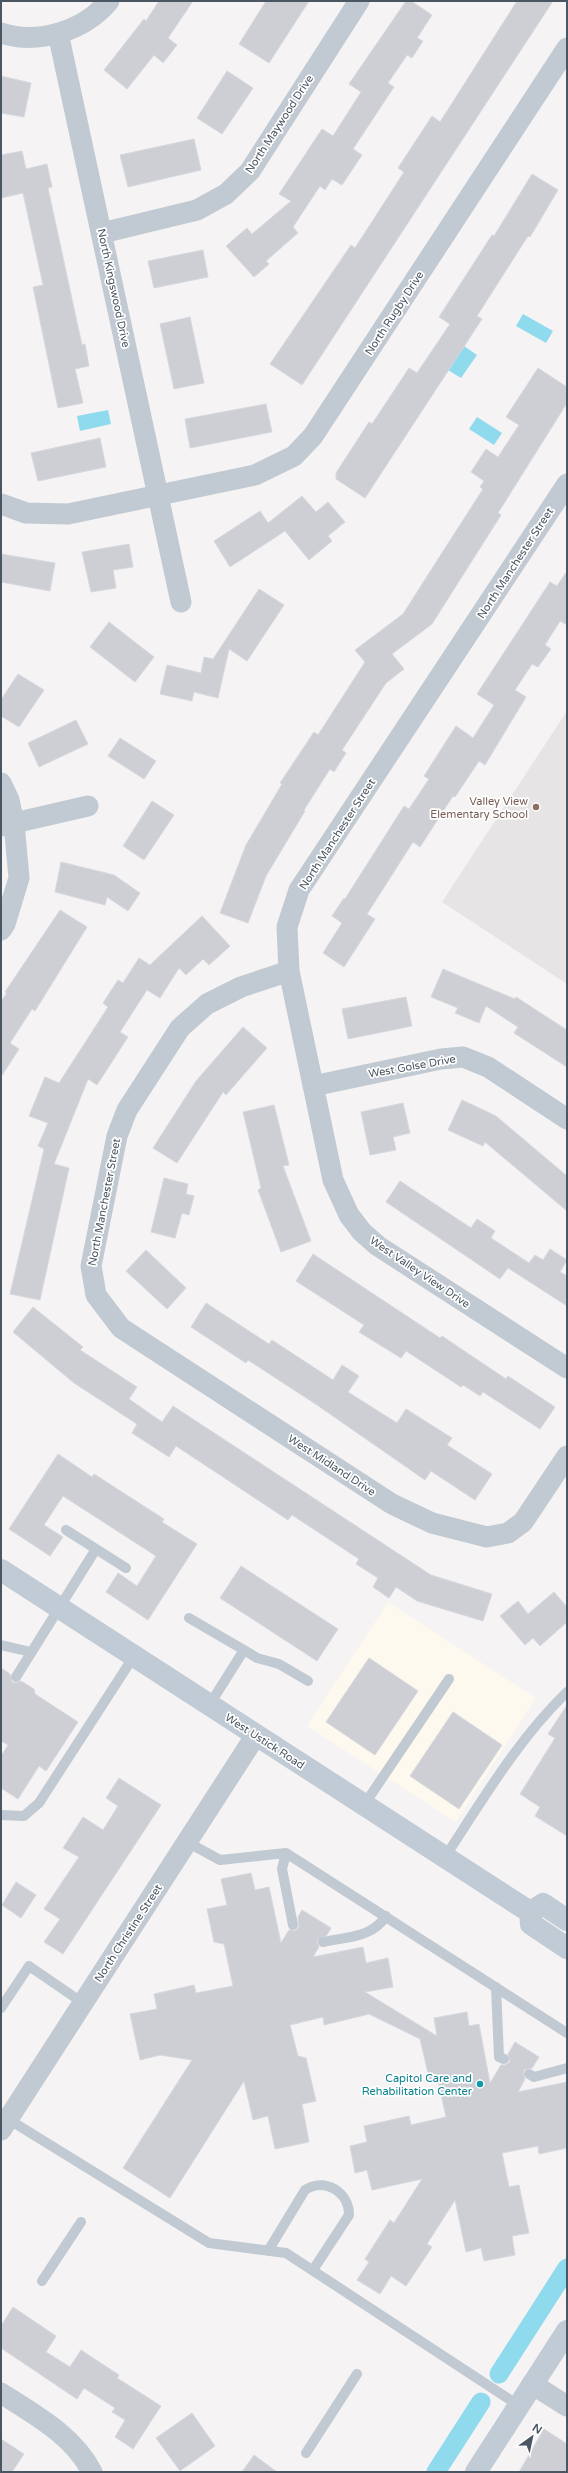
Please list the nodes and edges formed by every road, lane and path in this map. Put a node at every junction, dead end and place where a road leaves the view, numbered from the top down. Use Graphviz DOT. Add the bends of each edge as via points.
graph roads {
  1 [pos="109,1"];
  2 [pos="359,1"];
  3 [pos="1,33"];
  4 [pos="58,33"];
  5 [pos="567,48"];
  6 [pos="102,233"];
  7 [pos="567,484"];
  8 [pos="158,495"];
  9 [pos="1,504"];
  10 [pos="181,602"];
  11 [pos="1,783"];
  12 [pos="88,806"];
  13 [pos="7,825"];
  14 [pos="1,930"];
  15 [pos="289,971"];
  16 [pos="313,1086"];
  17 [pos="567,1119"];
  18 [pos="96,1296"];
  19 [pos="567,1368"];
  20 [pos="567,1456"];
  21 [pos="66,1530"];
  22 [pos="96,1549"];
  23 [pos="126,1568"];
  24 [pos="1,1570"];
  25 [pos="60,1607"];
  26 [pos="189,1618"];
  27 [pos="1,1645"];
  28 [pos="244,1650"];
  29 [pos="31,1652"];
  30 [pos="134,1656"];
  31 [pos="16,1677"];
  32 [pos="449,1679"];
  33 [pos="308,1681"];
  34 [pos="567,1692"];
  35 [pos="210,1704"];
  36 [pos="256,1736"];
  37 [pos="364,1805"];
  38 [pos="1,1815"];
  39 [pos="187,1842"];
  40 [pos="286,1854"];
  41 [pos="445,1858"];
  42 [pos="530,1912"];
  43 [pos="386,1916"];
  44 [pos="567,1920"];
  45 [pos="293,1925"];
  46 [pos="322,1942"];
  47 [pos="567,1948"];
  48 [pos="496,1986"];
  49 [pos="83,2003"];
  50 [pos="1,2008"];
  51 [pos="567,2033"];
  52 [pos="504,2060"];
  53 [pos="567,2068"];
  54 [pos="529,2074"];
  55 [pos="5,2125"];
  56 [pos="81,2222"];
  57 [pos="268,2251"];
  58 [pos="314,2270"];
  59 [pos="42,2281"];
  60 [pos="567,2331"];
  61 [pos="357,2374"];
  62 [pos="532,2384"];
  63 [pos="1,2393"];
  64 [pos="518,2405"];
  65 [pos="567,2406"];
  66 [pos="306,2453"];
  67 [pos="92,2472"];
  68 [pos="476,2472"];
  1 -- 4 [label="street" via="95,15"];
  2 -- 6 [label="street, North Maywood Drive" via="250,171 226,194 197,210"];
  3 -- 4 [label="street" via="27,37"];
  4 -- 6 [label="street, North Kingswood Drive"];
  5 -- 8 [label="street, North Rugby Drive" via="313,436 294,456 255,475"];
  6 -- 8 [label="street, North Kingswood Drive"];
  7 -- 15 [label="street, North Manchester Street" via="299,890 287,927"];
  8 -- 9 [label="street, North Rugby Drive" via="68,514 26,513"];
  8 -- 10 [label="street, North Kingswood Drive"];
  11 -- 13 [label="street" via="9,800"];
  12 -- 13 [label="street"];
  13 -- 14 [label="street" via="19,878"];
  15 -- 16 [label="street, West Valley View Drive"];
  15 -- 18 [label="street, North Manchester Street" via="241,987 206,1004 180,1028 127,1110 117,1136 91,1266"];
  16 -- 17 [label="street, West Golse Drive" via="441,1059 463,1057 488,1067"];
  16 -- 19 [label="street, West Valley View Drive" via="333,1180 349,1215 362,1232 378,1246"];
  18 -- 20 [label="street, West Midland Drive" via="121,1328 392,1504 432,1523 487,1537 508,1533 523,1522"];
  21 -- 22 [label="lane"];
  22 -- 23 [label="lane"];
  22 -- 25 [label="lane"];
  24 -- 25 [label="main road, West Ustick Road"];
  25 -- 29 [label="lane"];
  25 -- 30 [label="main road, West Ustick Road"];
  26 -- 28 [label="lane"];
  27 -- 29 [label="lane"];
  28 -- 33 [label="lane" via="257,1658 279,1664"];
  28 -- 35 [label="lane"];
  29 -- 31 [label="lane"];
  30 -- 35 [label="main road, West Ustick Road"];
  30 -- 38 [label="lane" via="39,1803 24,1816"];
  32 -- 37 [label="lane"];
  34 -- 41 [label="lane" via="548,1710 507,1764"];
  35 -- 36 [label="main road, West Ustick Road"];
  36 -- 37 [label="main road, West Ustick Road"];
  36 -- 39 [label="street, North Christine Street"];
  37 -- 41 [label="main road, West Ustick Road"];
  39 -- 40 [label="lane" via="220,1860"];
  39 -- 49 [label="street, North Christine Street"];
  40 -- 43 [label="lane"];
  40 -- 45 [label="lane" via="282,1869"];
  41 -- 42 [label="main road, West Ustick Road"];
  42 -- 44 [label="main road" via="543,1904"];
  42 -- 47 [label="main road" via="531,1924"];
  43 -- 46 [label="lane" via="379,1926 369,1933"];
  43 -- 48 [label="lane"];
  48 -- 51 [label="lane"];
  48 -- 52 [label="lane" via="499,2057"];
  49 -- 50 [label="lane" via="29,1966"];
  49 -- 55 [label="street, North Christine Street"];
  53 -- 54 [label="lane" via="534,2077"];
  55 -- 57 [label="lane" via="209,2243"];
  56 -- 59 [label="lane"];
  57 -- 58 [label="lane" via="286,2253"];
  57 -- 58 [label="lane" via="305,2190 314,2184 325,2184 340,2192 349,2204 349,2215"];
  58 -- 64 [label="lane"];
  60 -- 62 [label="main road"];
  61 -- 66 [label="lane"];
  62 -- 64 [label="main road"];
  62 -- 65 [label="street"];
  63 -- 67 [label="street" via="55,2428 83,2455"];
  64 -- 68 [label="main road"];
}
